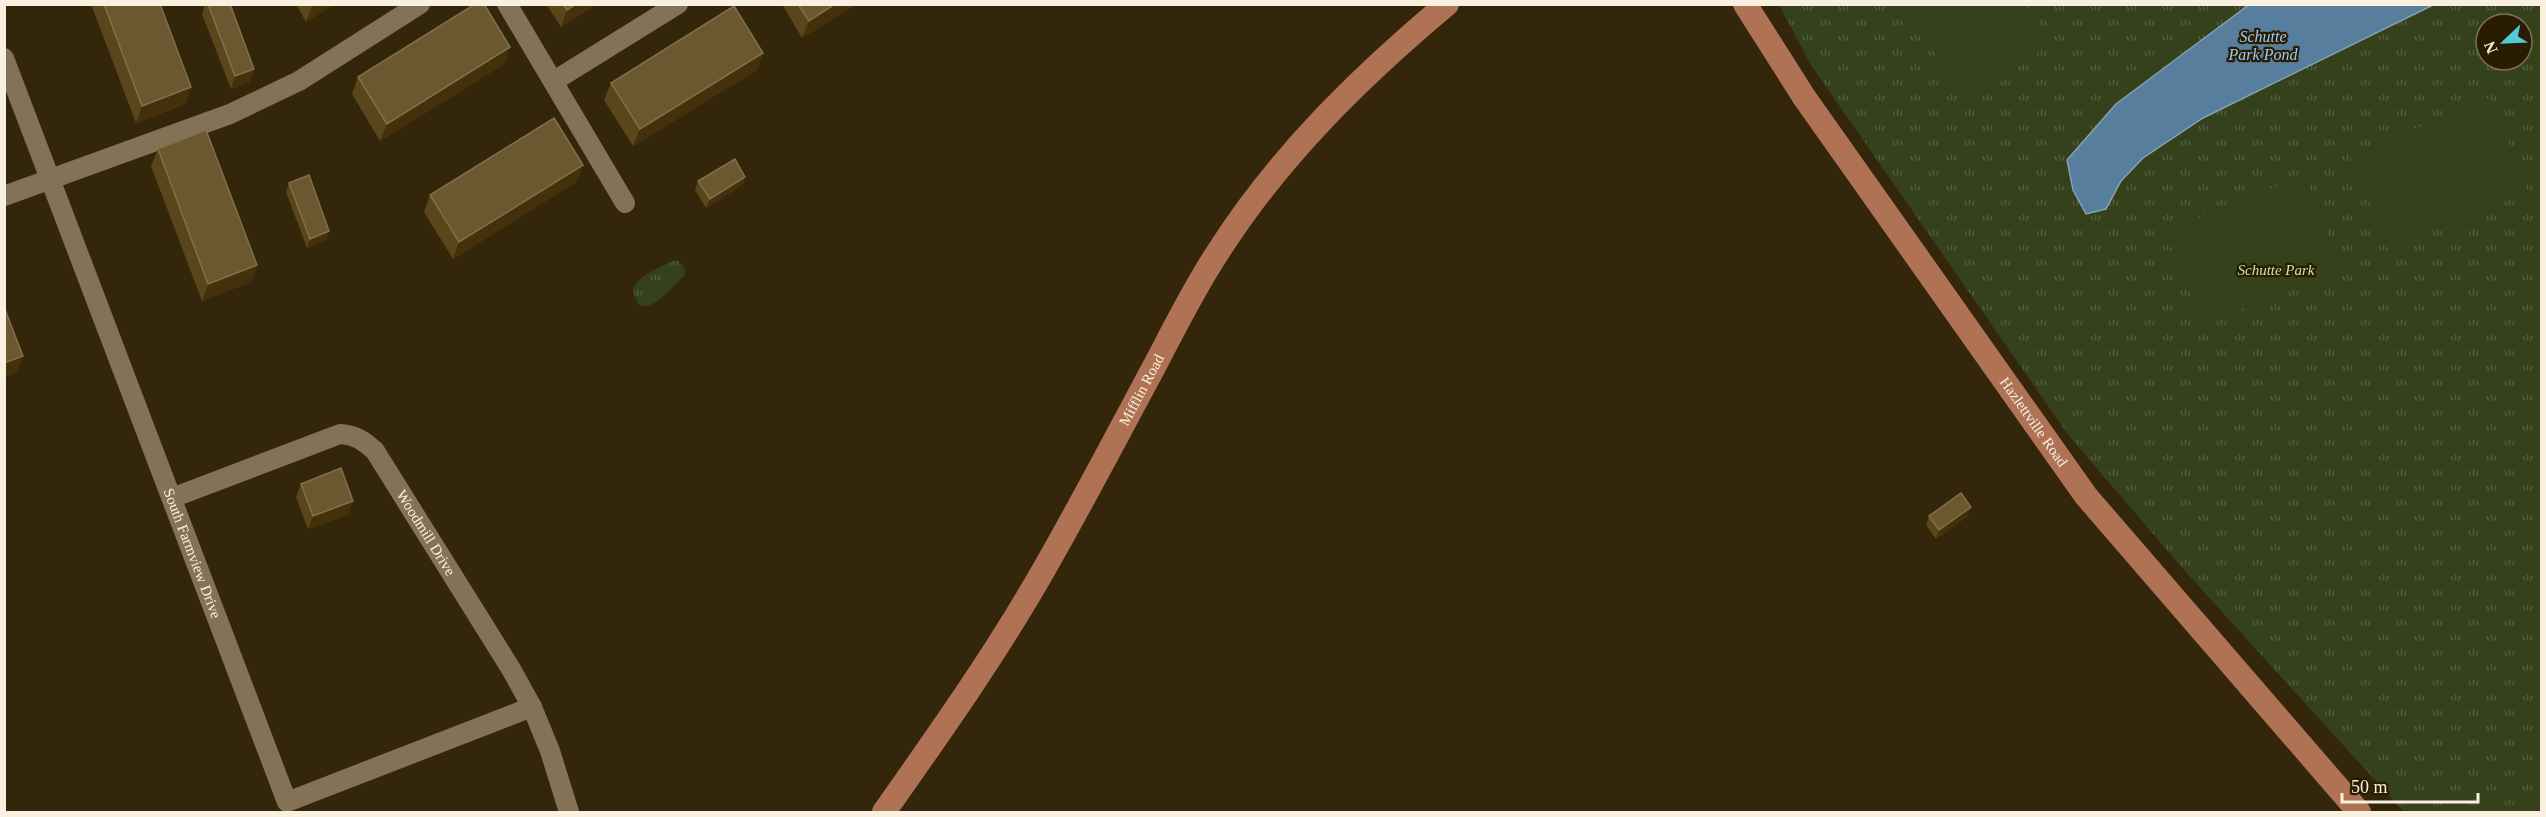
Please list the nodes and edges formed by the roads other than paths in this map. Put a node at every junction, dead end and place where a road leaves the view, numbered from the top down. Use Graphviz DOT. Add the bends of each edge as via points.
graph roads {
  1 [pos="420,4"];
  2 [pos="507,4"];
  3 [pos="678,4"];
  4 [pos="1447,4"];
  5 [pos="1745,4"];
  6 [pos="4,58"];
  7 [pos="554,81"];
  8 [pos="50,180"];
  9 [pos="4,196"];
  10 [pos="625,203"];
  11 [pos="172,498"];
  12 [pos="531,707"];
  13 [pos="569,813"];
  14 [pos="884,813"];
  15 [pos="2360,813"];
  1 -- 8 [label="street" via="299,81 230,114"];
  2 -- 7 [label="street"];
  3 -- 7 [label="street"];
  4 -- 14 [label="main road, Mifflin Road" via="1333,106 1235,227 1201,280 1041,574"];
  5 -- 15 [label="main road, Hazlettville Road" via="1804,97 2086,496"];
  6 -- 8 [label="street, South Farmview Drive"];
  7 -- 10 [label="street"];
  8 -- 9 [label="street"];
  8 -- 11 [label="street, South Farmview Drive"];
  11 -- 12 [label="street, Woodmill Drive" via="332,437 350,435 362,439 375,452"];
  11 -- 12 [label="street, South Farmview Drive" via="287,802"];
  12 -- 13 [label="street, Woodmill Drive" via="550,751"];
}
